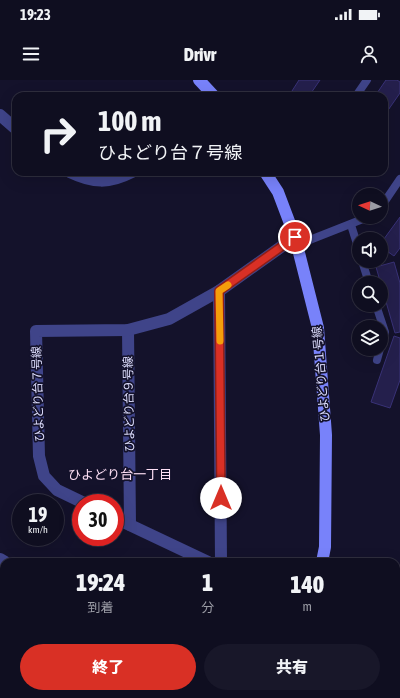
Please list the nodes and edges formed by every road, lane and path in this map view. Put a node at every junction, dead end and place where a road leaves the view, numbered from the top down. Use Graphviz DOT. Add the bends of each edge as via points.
graph roads {
  1 [pos="199,80"];
  2 [pos="367,80"];
  3 [pos="210,92"];
  4 [pos="359,92"];
  5 [pos="0,116"];
  6 [pos="12,126"];
  7 [pos="79,176"];
  8 [pos="124,176"];
  9 [pos="268,176"];
  10 [pos="400,179"];
  11 [pos="388,197"];
  12 [pos="351,224"];
  13 [pos="353,232"];
  14 [pos="296,241"];
  15 [pos="219,291"];
  16 [pos="128,330"];
  17 [pos="378,356"];
  18 [pos="377,360"];
  19 [pos="72,497"];
  20 [pos="124,522"];
  21 [pos="130,525"];
  22 [pos="200,558"];
  23 [pos="221,558"];
  24 [pos="323,558"];
  1 -- 3 [label="street"];
  2 -- 4 [label="lane"];
  5 -- 6 [label="street"];
  7 -- 8 [label="street" via="88,180 118,179"];
  9 -- 14 [label="street, ひよどり台１号線" via="278,192"];
  10 -- 11 [label="lane"];
  12 -- 13 [label="lane"];
  12 -- 14 [label="lane"];
  14 -- 15 [label="street, ひよどり台７号線"];
  14 -- 24 [label="street, ひよどり台１号線" via="318,328 326,435"];
  15 -- 16 [label="street, ひよどり台７号線" via="169,319"];
  15 -- 23 [label="street"];
  16 -- 19 [label="street, ひよどり台７号線" via="36,331 39,456 44,476 57,490"];
  16 -- 21 [label="street, ひよどり台９号線"];
  17 -- 18 [label="lane"];
  20 -- 21 [label="street"];
  21 -- 22 [label="street"];
}
